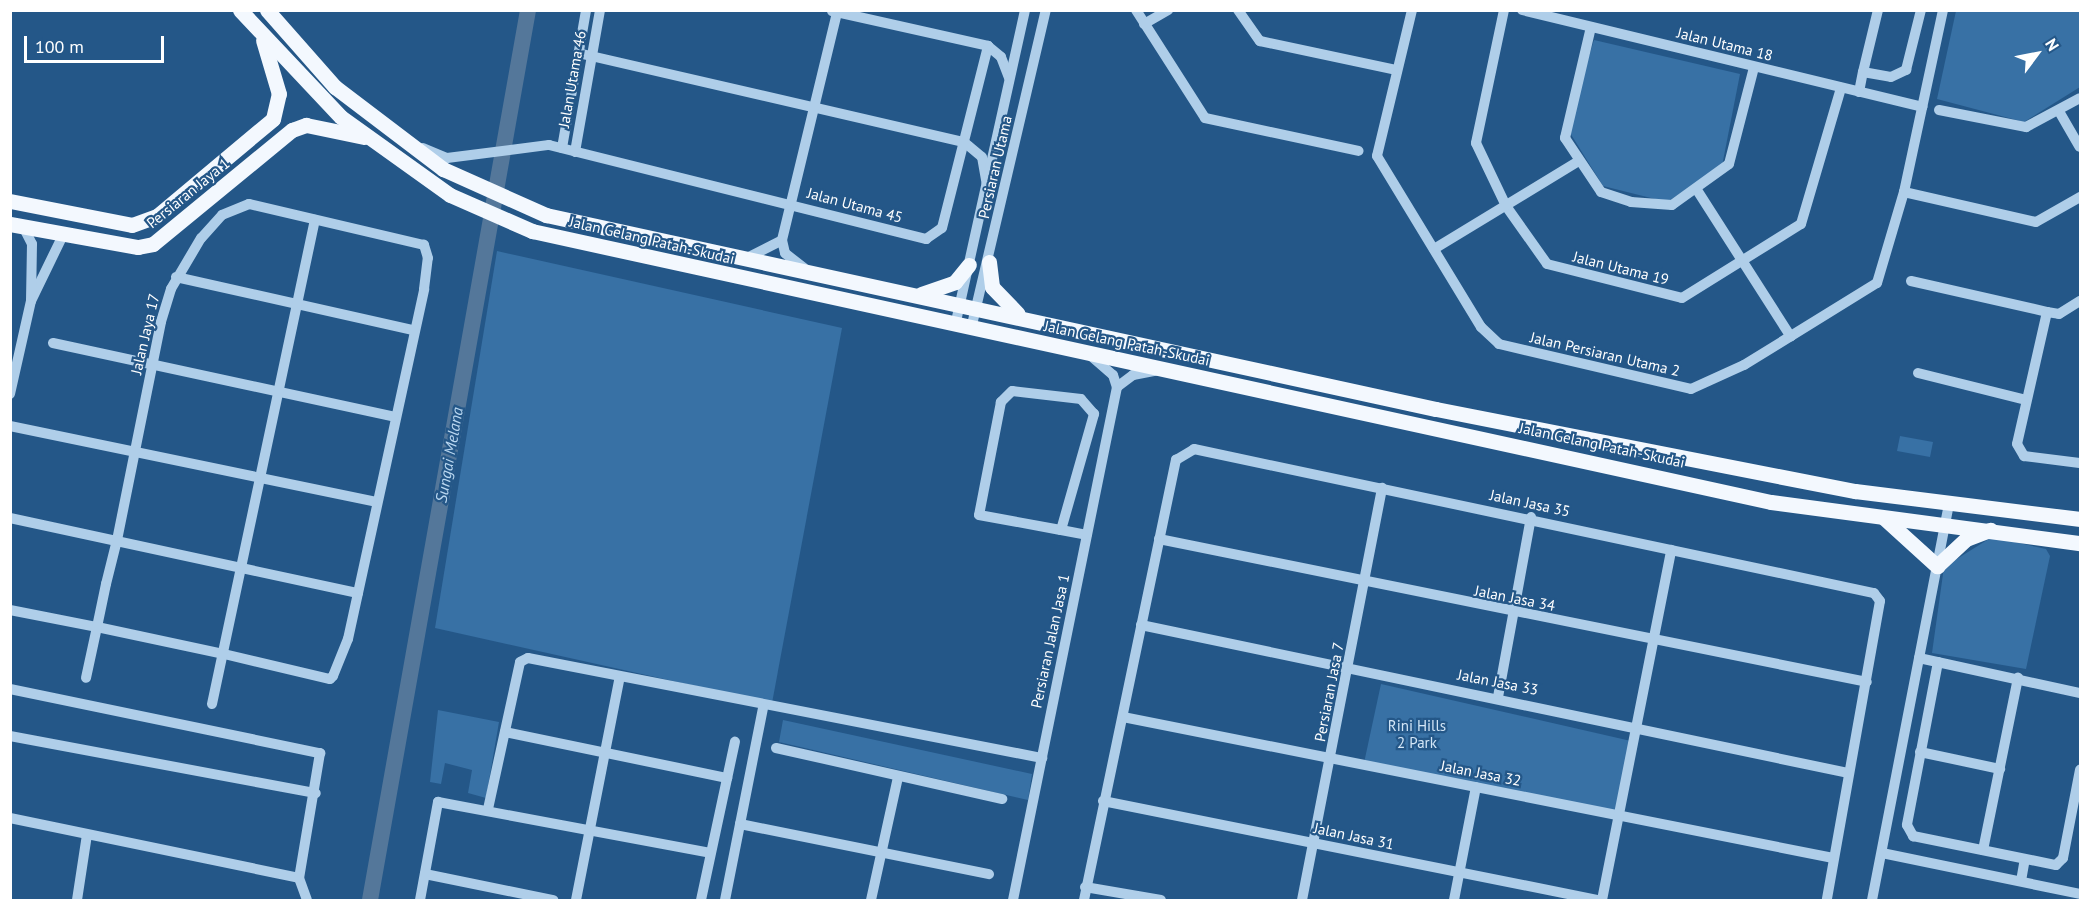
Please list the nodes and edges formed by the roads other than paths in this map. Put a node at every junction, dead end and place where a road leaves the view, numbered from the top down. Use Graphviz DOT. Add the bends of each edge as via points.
graph roads {
  1 [pos="240,10"];
  2 [pos="267,10"];
  3 [pos="586,10"];
  4 [pos="600,10"];
  5 [pos="1025,10"];
  6 [pos="1046,10"];
  7 [pos="1136,10"];
  8 [pos="1168,10"];
  9 [pos="1238,10"];
  10 [pos="1412,10"];
  11 [pos="1504,10"];
  12 [pos="1522,10"];
  13 [pos="1878,10"];
  14 [pos="1921,10"];
  15 [pos="1942,10"];
  16 [pos="834,11"];
  17 [pos="1542,13"];
  18 [pos="1144,24"];
  19 [pos="1590,27"];
  20 [pos="261,35"];
  21 [pos="988,46"];
  22 [pos="578,53"];
  23 [pos="592,56"];
  24 [pos="1754,67"];
  25 [pos="1397,70"];
  26 [pos="1863,72"];
  27 [pos="1009,86"];
  28 [pos="1841,88"];
  29 [pos="1859,92"];
  30 [pos="2080,99"];
  31 [pos="814,107"];
  32 [pos="1922,107"];
  33 [pos="1939,110"];
  34 [pos="2060,113"];
  35 [pos="402,138"];
  36 [pos="373,139"];
  37 [pos="964,142"];
  38 [pos="2080,147"];
  39 [pos="562,148"];
  40 [pos="1359,151"];
  41 [pos="574,152"];
  42 [pos="1577,162"];
  43 [pos="987,184"];
  44 [pos="193,188"];
  45 [pos="1697,190"];
  46 [pos="1904,192"];
  47 [pos="2080,197"];
  48 [pos="10,201"];
  49 [pos="791,204"];
  50 [pos="204,206"];
  51 [pos="1506,206"];
  52 [pos="315,220"];
  53 [pos="17,226"];
  54 [pos="63,235"];
  55 [pos="782,240"];
  56 [pos="1434,249"];
  57 [pos="745,258"];
  58 [pos="989,262"];
  59 [pos="1745,262"];
  60 [pos="969,265"];
  61 [pos="809,272"];
  62 [pos="176,277"];
  63 [pos="1911,281"];
  64 [pos="916,295"];
  65 [pos="31,301"];
  66 [pos="2080,301"];
  67 [pos="299,303"];
  68 [pos="960,304"];
  69 [pos="977,308"];
  70 [pos="2047,312"];
  71 [pos="1030,320"];
  72 [pos="955,326"];
  73 [pos="971,329"];
  74 [pos="413,330"];
  75 [pos="1791,337"];
  76 [pos="53,343"];
  77 [pos="1085,352"];
  78 [pos="154,365"];
  79 [pos="1164,370"];
  80 [pos="1918,373"];
  81 [pos="1117,387"];
  82 [pos="281,389"];
  83 [pos="10,394"];
  84 [pos="2026,400"];
  85 [pos="394,417"];
  86 [pos="10,426"];
  87 [pos="134,452"];
  88 [pos="1695,458"];
  89 [pos="2080,463"];
  90 [pos="262,481"];
  91 [pos="1692,484"];
  92 [pos="1382,488"];
  93 [pos="376,502"];
  94 [pos="1949,505"];
  95 [pos="1881,516"];
  96 [pos="1531,517"];
  97 [pos="10,518"];
  98 [pos="2080,519"];
  99 [pos="1946,522"];
  100 [pos="1993,529"];
  101 [pos="1061,530"];
  102 [pos="1087,535"];
  103 [pos="1159,538"];
  104 [pos="117,540"];
  105 [pos="2080,543"];
  106 [pos="1671,550"];
  107 [pos="1937,566"];
  108 [pos="243,570"];
  109 [pos="1366,584"];
  110 [pos="357,593"];
  111 [pos="10,610"];
  112 [pos="1512,613"];
  113 [pos="1141,625"];
  114 [pos="97,627"];
  115 [pos="1654,640"];
  116 [pos="224,654"];
  117 [pos="1919,658"];
  118 [pos="1938,662"];
  119 [pos="1349,669"];
  120 [pos="86,678"];
  121 [pos="2018,678"];
  122 [pos="619,680"];
  123 [pos="1867,682"];
  124 [pos="10,689"];
  125 [pos="2080,693"];
  126 [pos="1498,697"];
  127 [pos="212,704"];
  128 [pos="763,708"];
  129 [pos="1124,717"];
  130 [pos="1636,726"];
  131 [pos="505,732"];
  132 [pos="10,736"];
  133 [pos="735,742"];
  134 [pos="776,748"];
  135 [pos="1920,752"];
  136 [pos="605,754"];
  137 [pos="1042,758"];
  138 [pos="1331,758"];
  139 [pos="2000,769"];
  140 [pos="2080,770"];
  141 [pos="1848,773"];
  142 [pos="898,777"];
  143 [pos="726,778"];
  144 [pos="1476,787"];
  145 [pos="316,793"];
  146 [pos="1002,799"];
  147 [pos="1103,801"];
  148 [pos="488,809"];
  149 [pos="1619,815"];
  150 [pos="10,819"];
  151 [pos="740,824"];
  152 [pos="590,830"];
  153 [pos="87,835"];
  154 [pos="1313,842"];
  155 [pos="1983,850"];
  156 [pos="710,853"];
  157 [pos="880,853"];
  158 [pos="1882,853"];
  159 [pos="1833,858"];
  160 [pos="2025,859"];
  161 [pos="425,874"];
  162 [pos="989,874"];
  163 [pos="1458,874"];
  164 [pos="299,878"];
  165 [pos="2021,881"];
  166 [pos="1085,887"];
  167 [pos="2080,894"];
  168 [pos="2068,896"];
  169 [pos="77,900"];
  170 [pos="307,900"];
  171 [pos="420,900"];
  172 [pos="553,900"];
  173 [pos="576,900"];
  174 [pos="701,900"];
  175 [pos="725,900"];
  176 [pos="871,900"];
  177 [pos="1013,900"];
  178 [pos="1084,900"];
  179 [pos="1161,900"];
  180 [pos="1302,900"];
  181 [pos="1454,900"];
  182 [pos="1600,900"];
  183 [pos="1827,900"];
  184 [pos="1872,900"];
  1 -- 20 [label="main road, Jalan Gelang Patah-Skudai"];
  2 -- 35 [label="main road, Jalan Gelang Patah-Skudai" via="336,87"];
  3 -- 22 [label="street, Jalan Utama 46"];
  4 -- 23 [label="street, Jalan Utama 46"];
  5 -- 27 [label="street, Persiaran Utama"];
  6 -- 58 [label="street, Persiaran Utama"];
  7 -- 18 [label="street"];
  8 -- 18 [label="street"];
  9 -- 25 [label="street" via="1260,41"];
  10 -- 25 [label="street, Jalan Persiaran Utama 2"];
  11 -- 51 [label="street, Jalan Utama 19" via="1476,143"];
  12 -- 17 [label="street, Jalan Utama 18"];
  13 -- 26 [label="street"];
  14 -- 26 [label="street" via="1906,70 1891,77"];
  15 -- 32 [label="street, Jalan Persiaran Utama 2"];
  16 -- 21 [label="street"];
  16 -- 31 [label="street"];
  17 -- 19 [label="street, Jalan Utama 18"];
  18 -- 40 [label="street" via="1205,118"];
  19 -- 24 [label="street, Jalan Utama 18"];
  19 -- 42 [label="street" via="1564,127"];
  20 -- 36 [label="main road, Jalan Gelang Patah-Skudai" via="315,95"];
  20 -- 44 [label="main road, Persiaran Jaya 1" via="279,108 273,119"];
  21 -- 27 [label="street" via="1006,64"];
  21 -- 37 [label="street, Jalan Utama 45"];
  22 -- 23 [label="street"];
  22 -- 39 [label="street, Jalan Utama 46"];
  23 -- 31 [label="street"];
  23 -- 41 [label="street, Jalan Utama 46"];
  24 -- 28 [label="street, Jalan Utama 18"];
  24 -- 45 [label="street" via="1729,164"];
  25 -- 56 [label="street, Jalan Persiaran Utama 2" via="1377,156"];
  26 -- 29 [label="street"];
  27 -- 43 [label="street, Persiaran Utama"];
  28 -- 29 [label="street, Jalan Utama 18"];
  28 -- 59 [label="street, Jalan Utama 19" via="1806,217"];
  29 -- 32 [label="street, Jalan Utama 18"];
  30 -- 34 [label="street"];
  31 -- 37 [label="street"];
  31 -- 49 [label="street"];
  32 -- 46 [label="street, Jalan Persiaran Utama 2"];
  33 -- 34 [label="street" via="2026,127"];
  34 -- 38 [label="street"];
  35 -- 39 [label="street, Jalan Utama 45" via="447,158 527,145"];
  35 -- 57 [label="main road, Jalan Gelang Patah-Skudai" via="443,169 546,215"];
  36 -- 50 [label="main road, Persiaran Jaya 1" via="316,126 292,130"];
  36 -- 72 [label="main road, Jalan Gelang Patah-Skudai" via="450,195 502,220"];
  37 -- 43 [label="street" via="982,157"];
  37 -- 49 [label="street, Jalan Utama 45" via="942,228 926,239"];
  39 -- 41 [label="street, Jalan Utama 45"];
  41 -- 49 [label="street, Jalan Utama 45"];
  42 -- 45 [label="street" via="1601,192 1631,202 1672,205"];
  42 -- 51 [label="street"];
  43 -- 60 [label="street, Persiaran Utama"];
  44 -- 48 [label="main road, Persiaran Jaya 1" via="157,216 132,225"];
  44 -- 50 [label="main road" via="206,196"];
  45 -- 59 [label="street"];
  46 -- 47 [label="street" via="2036,222"];
  46 -- 75 [label="street, Jalan Persiaran Utama 2" via="1877,283"];
  49 -- 55 [label="street"];
  50 -- 54 [label="main road, Persiaran Jaya 1" via="153,244 138,248"];
  51 -- 56 [label="street"];
  51 -- 59 [label="street, Jalan Utama 19" via="1547,264 1682,298"];
  52 -- 62 [label="street, Jalan Jaya 17" via="241,204 201,238"];
  52 -- 67 [label="street"];
  52 -- 74 [label="street, Jalan Jaya 17" via="424,246 428,258"];
  53 -- 54 [label="main road, Persiaran Jaya 1"];
  53 -- 65 [label="street" via="32,244"];
  54 -- 65 [label="street"];
  55 -- 57 [label="street" via="774,249"];
  55 -- 61 [label="street" via="785,253"];
  56 -- 75 [label="street, Jalan Persiaran Utama 2" via="1481,327 1499,344 1690,389"];
  57 -- 61 [label="main road, Jalan Gelang Patah-Skudai"];
  58 -- 69 [label="street, Persiaran Utama"];
  58 -- 71 [label="main road" via="1002,303"];
  59 -- 75 [label="street"];
  60 -- 64 [label="main road" via="955,282"];
  60 -- 68 [label="street, Persiaran Utama"];
  61 -- 64 [label="main road, Jalan Gelang Patah-Skudai"];
  62 -- 67 [label="street"];
  62 -- 78 [label="street, Jalan Jaya 17"];
  63 -- 70 [label="street"];
  64 -- 68 [label="main road, Jalan Gelang Patah-Skudai"];
  65 -- 83 [label="street"];
  66 -- 70 [label="street" via="2059,314"];
  67 -- 74 [label="street"];
  67 -- 82 [label="street"];
  68 -- 69 [label="main road, Jalan Gelang Patah-Skudai"];
  68 -- 72 [label="street, Persiaran Utama"];
  69 -- 71 [label="main road, Jalan Gelang Patah-Skudai"];
  69 -- 73 [label="street, Persiaran Utama"];
  70 -- 84 [label="street"];
  71 -- 88 [label="main road, Jalan Gelang Patah-Skudai" via="1427,407"];
  72 -- 73 [label="main road, Jalan Gelang Patah-Skudai"];
  73 -- 77 [label="main road, Jalan Gelang Patah-Skudai"];
  74 -- 85 [label="street"];
  76 -- 78 [label="street"];
  77 -- 79 [label="main road, Jalan Gelang Patah-Skudai"];
  77 -- 81 [label="street" via="1113,375"];
  78 -- 82 [label="street"];
  78 -- 87 [label="street, Jalan Jaya 17"];
  79 -- 81 [label="street" via="1133,375"];
  79 -- 91 [label="main road, Jalan Gelang Patah-Skudai"];
  80 -- 84 [label="street"];
  81 -- 102 [label="street, Persiaran Jalan Jasa 1"];
  82 -- 85 [label="street"];
  82 -- 90 [label="street"];
  84 -- 89 [label="street" via="2019,452"];
  85 -- 93 [label="street"];
  86 -- 87 [label="street"];
  87 -- 90 [label="street"];
  87 -- 104 [label="street, Jalan Jaya 17"];
  88 -- 91 [label="main road" via="1742,481 1729,487"];
  88 -- 94 [label="main road, Jalan Gelang Patah-Skudai"];
  90 -- 93 [label="street"];
  90 -- 108 [label="street"];
  91 -- 95 [label="main road, Jalan Gelang Patah-Skudai"];
  92 -- 96 [label="street, Jalan Jasa 35"];
  92 -- 103 [label="street, Jalan Jasa 35" via="1194,449 1179,456"];
  92 -- 109 [label="street, Persiaran Jasa 7"];
  93 -- 110 [label="street"];
  94 -- 98 [label="main road, Jalan Gelang Patah-Skudai"];
  94 -- 99 [label="street"];
  95 -- 99 [label="main road, Jalan Gelang Patah-Skudai"];
  95 -- 107 [label="main road"];
  96 -- 106 [label="street, Jalan Jasa 35"];
  96 -- 112 [label="street"];
  97 -- 104 [label="street"];
  99 -- 100 [label="main road, Jalan Gelang Patah-Skudai"];
  99 -- 107 [label="street"];
  100 -- 105 [label="main road, Jalan Gelang Patah-Skudai"];
  100 -- 107 [label="main road" via="1966,539"];
  101 -- 101 [label="street" via="1094,414 1081,399 1012,391 1001,402 979,515"];
  101 -- 102 [label="street"];
  102 -- 137 [label="street, Persiaran Jalan Jasa 1"];
  103 -- 109 [label="street, Jalan Jasa 34"];
  103 -- 113 [label="street"];
  104 -- 108 [label="street"];
  104 -- 114 [label="street, Jalan Jaya 17"];
  106 -- 115 [label="street"];
  106 -- 123 [label="street, Jalan Jasa 35" via="1874,593 1880,601"];
  107 -- 117 [label="street"];
  108 -- 110 [label="street"];
  108 -- 116 [label="street"];
  109 -- 112 [label="street, Jalan Jasa 34"];
  109 -- 119 [label="street, Persiaran Jasa 7"];
  110 -- 116 [label="street" via="342,663 330,679"];
  111 -- 114 [label="street"];
  112 -- 115 [label="street, Jalan Jasa 34"];
  112 -- 126 [label="street"];
  113 -- 119 [label="street, Jalan Jasa 33"];
  113 -- 129 [label="street"];
  114 -- 116 [label="street"];
  114 -- 120 [label="street, Jalan Jaya 17"];
  115 -- 123 [label="street, Jalan Jasa 34"];
  115 -- 130 [label="street"];
  116 -- 127 [label="street"];
  117 -- 118 [label="street"];
  117 -- 158 [label="street"];
  118 -- 121 [label="street"];
  118 -- 135 [label="street"];
  119 -- 126 [label="street, Jalan Jasa 33"];
  119 -- 138 [label="street, Persiaran Jasa 7"];
  121 -- 125 [label="street"];
  121 -- 139 [label="street"];
  122 -- 128 [label="street"];
  122 -- 131 [label="street" via="522,659"];
  122 -- 136 [label="street"];
  123 -- 141 [label="street"];
  124 -- 145 [label="street" via="320,753"];
  126 -- 130 [label="street, Jalan Jasa 33"];
  128 -- 137 [label="street"];
  128 -- 151 [label="street"];
  129 -- 138 [label="street, Jalan Jasa 32"];
  129 -- 147 [label="street"];
  130 -- 141 [label="street, Jalan Jasa 33"];
  130 -- 149 [label="street"];
  131 -- 136 [label="street"];
  131 -- 148 [label="street"];
  132 -- 145 [label="street"];
  133 -- 143 [label="street"];
  134 -- 142 [label="street"];
  135 -- 139 [label="street"];
  135 -- 155 [label="street" via="1907,825 1922,841"];
  136 -- 143 [label="street"];
  136 -- 152 [label="street"];
  137 -- 177 [label="street, Persiaran Jalan Jasa 1"];
  138 -- 144 [label="street, Jalan Jasa 32"];
  138 -- 154 [label="street, Persiaran Jasa 7"];
  139 -- 155 [label="street"];
  140 -- 160 [label="street" via="2063,858 2052,865"];
  141 -- 159 [label="street"];
  142 -- 146 [label="street"];
  142 -- 157 [label="street"];
  143 -- 156 [label="street"];
  144 -- 149 [label="street, Jalan Jasa 32"];
  144 -- 163 [label="street"];
  145 -- 164 [label="street"];
  147 -- 154 [label="street, Jalan Jasa 31"];
  147 -- 166 [label="street"];
  148 -- 152 [label="street"];
  148 -- 161 [label="street" via="438,802"];
  149 -- 159 [label="street, Jalan Jasa 32"];
  149 -- 182 [label="street"];
  150 -- 153 [label="street"];
  151 -- 157 [label="street"];
  151 -- 175 [label="street"];
  152 -- 156 [label="street"];
  152 -- 173 [label="street"];
  153 -- 164 [label="street"];
  153 -- 169 [label="street"];
  154 -- 163 [label="street, Jalan Jasa 31"];
  154 -- 180 [label="street, Persiaran Jasa 7"];
  155 -- 160 [label="street"];
  156 -- 174 [label="street"];
  157 -- 162 [label="street"];
  157 -- 176 [label="street"];
  158 -- 165 [label="street"];
  158 -- 184 [label="street"];
  159 -- 183 [label="street"];
  160 -- 165 [label="street"];
  161 -- 171 [label="street"];
  161 -- 172 [label="street"];
  163 -- 181 [label="street"];
  163 -- 182 [label="street, Jalan Jasa 31"];
  164 -- 170 [label="street"];
  165 -- 168 [label="street"];
  166 -- 178 [label="street"];
  166 -- 179 [label="street"];
  167 -- 168 [label="street"];
}
